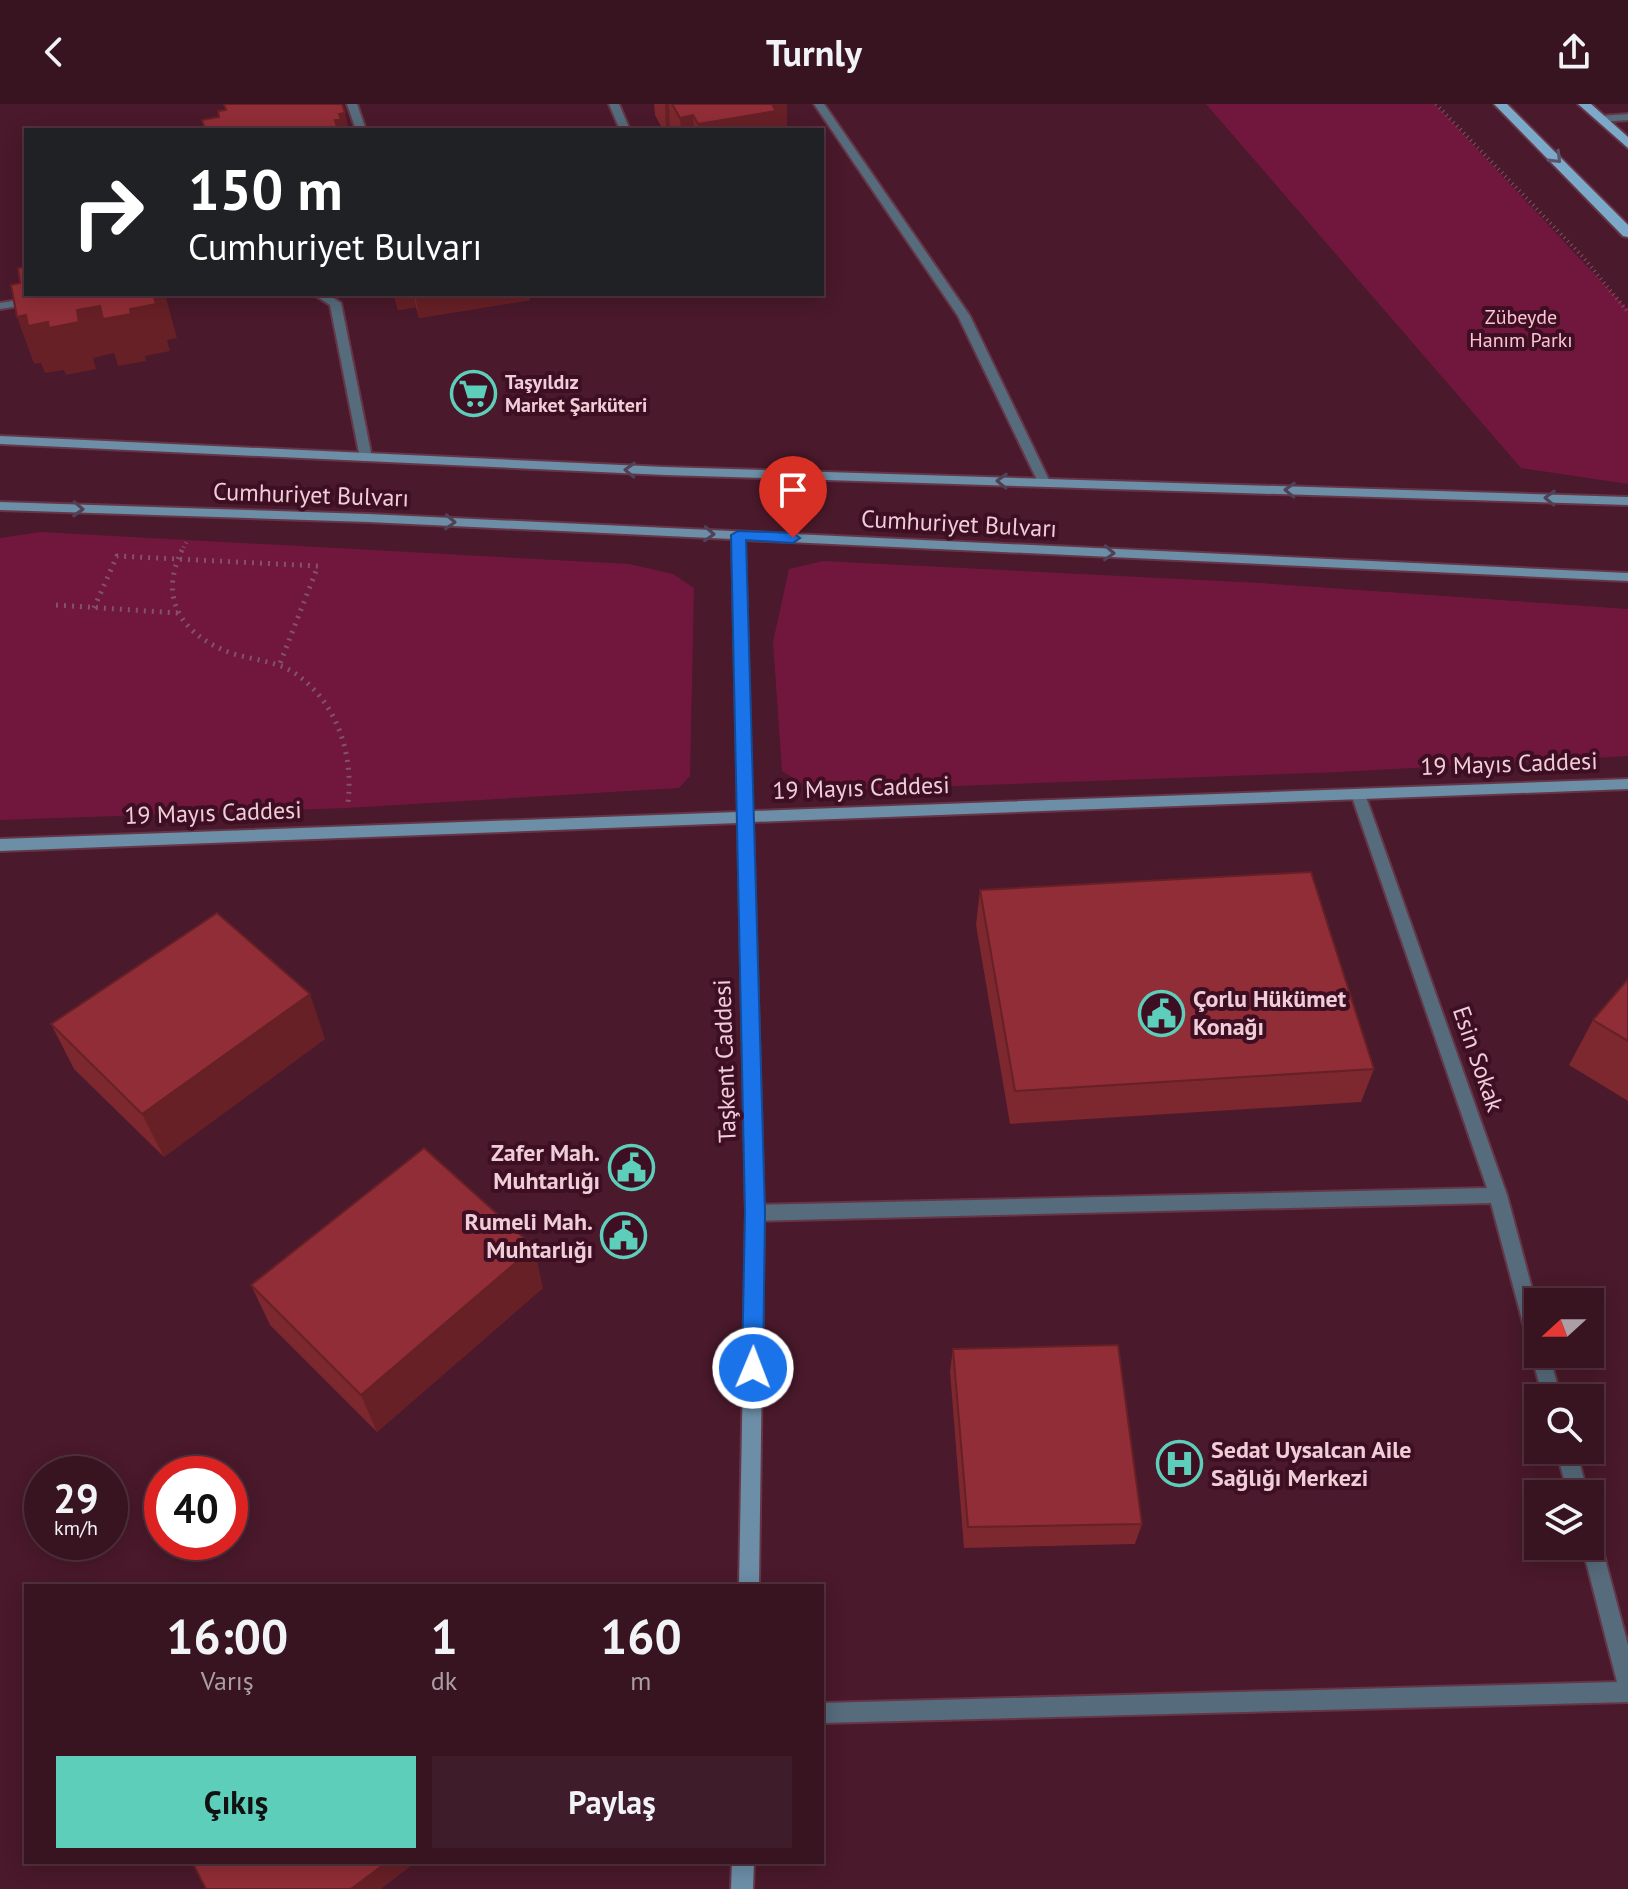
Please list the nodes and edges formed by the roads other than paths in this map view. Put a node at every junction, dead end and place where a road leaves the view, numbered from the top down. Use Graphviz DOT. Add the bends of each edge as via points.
graph roads {
  1 [pos="352,104"];
  2 [pos="614,104"];
  3 [pos="819,104"];
  4 [pos="1500,104"];
  5 [pos="1584,104"];
  6 [pos="1628,117"];
  7 [pos="1601,119"];
  8 [pos="360,128"];
  9 [pos="624,128"];
  10 [pos="1628,144"];
  11 [pos="1628,233"];
  12 [pos="64,296"];
  13 [pos="336,299"];
  14 [pos="0,306"];
  15 [pos="0,440"];
  16 [pos="366,458"];
  17 [pos="1044,482"];
  18 [pos="1628,501"];
  19 [pos="0,506"];
  20 [pos="738,535"];
  21 [pos="1628,577"];
  22 [pos="1628,784"];
  23 [pos="1358,794"];
  24 [pos="744,817"];
  25 [pos="0,845"];
  26 [pos="1498,1195"];
  27 [pos="755,1213"];
  28 [pos="1524,1292"];
  29 [pos="1595,1560"];
  30 [pos="749,1584"];
  31 [pos="1628,1683"];
  32 [pos="1628,1692"];
  33 [pos="824,1713"];
  34 [pos="743,1864"];
  35 [pos="742,1889"];
  1 -- 8 [label="street"];
  2 -- 9 [label="street"];
  3 -- 17 [label="street" via="964,316"];
  4 -- 11 [label="main road, one-way"];
  5 -- 7 [label="main road"];
  6 -- 7 [label="street"];
  7 -- 10 [label="main road"];
  12 -- 14 [label="street"];
  13 -- 16 [label="street"];
  15 -- 16 [label="main road, Cumhuriyet Bulvarı"];
  17 -- 16 [label="main road, Cumhuriyet Bulvarı, one-way"];
  18 -- 17 [label="main road, Cumhuriyet Bulvarı, one-way"];
  19 -- 20 [label="main road, Cumhuriyet Bulvarı, one-way"];
  20 -- 21 [label="main road, Cumhuriyet Bulvarı, one-way"];
  20 -- 24 [label="main road, Taşkent Caddesi"];
  22 -- 23 [label="main road, 19 Mayıs Caddesi"];
  23 -- 24 [label="main road, 19 Mayıs Caddesi"];
  23 -- 26 [label="street, Esin Sokak"];
  24 -- 25 [label="main road, 19 Mayıs Caddesi"];
  24 -- 27 [label="main road, Taşkent Caddesi"];
  26 -- 27 [label="street"];
  26 -- 28 [label="street, Esin Sokak"];
  27 -- 30 [label="main road, Taşkent Caddesi"];
  29 -- 31 [label="street"];
  32 -- 33 [label="street"];
  34 -- 35 [label="main road"];
}
